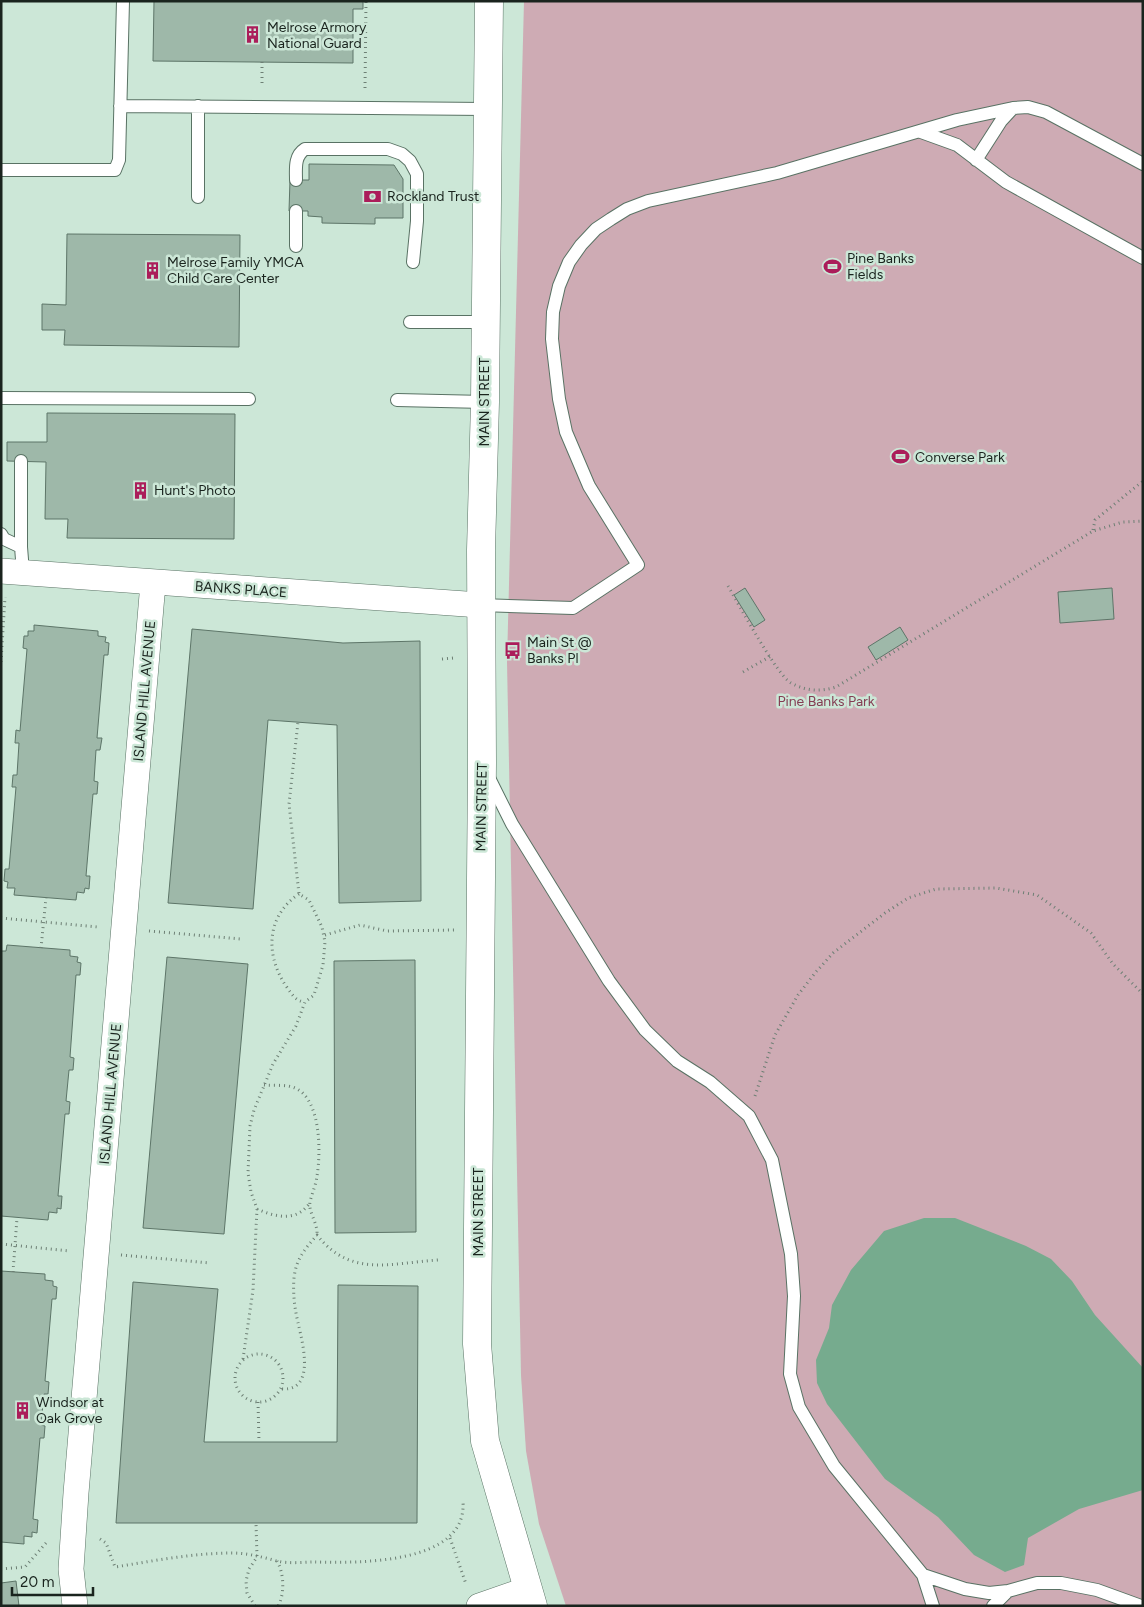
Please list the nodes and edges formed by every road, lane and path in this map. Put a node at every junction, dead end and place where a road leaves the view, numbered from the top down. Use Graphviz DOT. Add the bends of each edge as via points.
graph roads {
  1 [pos="123,1"];
  2 [pos="366,1"];
  3 [pos="489,1"];
  4 [pos="262,62"];
  5 [pos="120,106"];
  6 [pos="198,106"];
  7 [pos="262,107"];
  8 [pos="364,108"];
  9 [pos="1013,108"];
  10 [pos="487,110"];
  11 [pos="921,132"];
  12 [pos="976,160"];
  13 [pos="1143,164"];
  14 [pos="1,170"];
  15 [pos="296,180"];
  16 [pos="198,196"];
  17 [pos="296,211"];
  18 [pos="296,246"];
  19 [pos="1143,258"];
  20 [pos="413,262"];
  21 [pos="410,322"];
  22 [pos="484,322"];
  23 [pos="1,398"];
  24 [pos="249,399"];
  25 [pos="397,400"];
  26 [pos="485,402"];
  27 [pos="21,461"];
  28 [pos="1143,482"];
  29 [pos="1143,522"];
  30 [pos="1093,531"];
  31 [pos="1,534"];
  32 [pos="21,547"];
  33 [pos="11,572"];
  34 [pos="153,583"];
  35 [pos="728,586"];
  36 [pos="480,605"];
  37 [pos="771,656"];
  38 [pos="1,662"];
  39 [pos="744,672"];
  40 [pos="298,722"];
  41 [pos="482,763"];
  42 [pos="299,894"];
  43 [pos="46,898"];
  44 [pos="479,930"];
  45 [pos="325,935"];
  46 [pos="41,948"];
  47 [pos="1143,994"];
  48 [pos="305,1002"];
  49 [pos="264,1085"];
  50 [pos="749,1116"];
  51 [pos="309,1204"];
  52 [pos="257,1209"];
  53 [pos="17,1218"];
  54 [pos="317,1235"];
  55 [pos="438,1260"];
  56 [pos="13,1272"];
  57 [pos="243,1359"];
  58 [pos="282,1389"];
  59 [pos="258,1402"];
  60 [pos="259,1442"];
  61 [pos="463,1502"];
  62 [pos="256,1523"];
  63 [pos="74,1534"];
  64 [pos="450,1538"];
  65 [pos="257,1557"];
  66 [pos="277,1561"];
  67 [pos="1,1568"];
  68 [pos="923,1575"];
  69 [pos="1008,1591"];
  70 [pos="473,1597"];
  71 [pos="531,1598"];
  72 [pos="75,1606"];
  73 [pos="254,1606"];
  74 [pos="278,1606"];
  75 [pos="933,1606"];
  76 [pos="993,1606"];
  77 [pos="1141,1606"];
  1 -- 5 [label="lane"];
  2 -- 8 [label="path"];
  3 -- 10 [label="main road, MAIN STREET"];
  4 -- 7 [label="path"];
  5 -- 6 [label="lane"];
  5 -- 14 [label="lane" via="115,170"];
  6 -- 7 [label="lane"];
  6 -- 16 [label="lane"];
  7 -- 8 [label="lane"];
  8 -- 10 [label="lane"];
  9 -- 11 [label="lane" via="957,120"];
  9 -- 12 [label="lane"];
  9 -- 13 [label="lane" via="1028,107 1046,112"];
  10 -- 22 [label="main road, MAIN STREET"];
  11 -- 12 [label="lane" via="957,145"];
  11 -- 36 [label="lane" via="777,173 648,201 627,209 596,228 569,262 553,312 552,339 559,399 566,432 589,486 638,565 573,608"];
  12 -- 19 [label="lane" via="1006,182"];
  15 -- 20 [label="lane" via="296,162 305,149 379,148 402,154 417,174"];
  17 -- 18 [label="lane"];
  21 -- 22 [label="lane"];
  22 -- 26 [label="main road, MAIN STREET"];
  23 -- 24 [label="lane"];
  25 -- 26 [label="lane"];
  26 -- 36 [label="main road, MAIN STREET"];
  27 -- 32 [label="lane"];
  28 -- 30 [label="path" via="1095,520"];
  29 -- 30 [label="path" via="1124,522"];
  30 -- 37 [label="path" via="836,688 813,691 791,682"];
  31 -- 32 [label="lane"];
  32 -- 33 [label="lane"];
  33 -- 34 [label="street, BANKS PLACE"];
  33 -- 38 [label="path" via="4,605"];
  34 -- 36 [label="street, BANKS PLACE"];
  34 -- 63 [label="street, ISLAND HILL AVENUE"];
  35 -- 37 [label="path"];
  36 -- 41 [label="main road, MAIN STREET"];
  37 -- 39 [label="path"];
  40 -- 42 [label="path" via="289,804"];
  41 -- 44 [label="main road, MAIN STREET"];
  41 -- 50 [label="lane" via="512,824 609,981 645,1030 677,1061 710,1082"];
  42 -- 45 [label="path" via="309,900"];
  42 -- 48 [label="path" via="279,917 272,929 271,942 275,965 283,981 294,998"];
  43 -- 46 [label="path"];
  44 -- 45 [label="path" via="387,931 360,925"];
  44 -- 71 [label="main road, MAIN STREET" via="477,1283 480,1392 485,1440"];
  45 -- 48 [label="path" via="319,982 314,995"];
  47 -- 50 [label="path" via="1113,964 1091,933 1037,896 996,888 936,889 908,898 893,908 833,953 815,973 775,1035"];
  48 -- 49 [label="path" via="296,1026"];
  49 -- 51 [label="path" via="294,1088 310,1103 318,1142 317,1175"];
  49 -- 52 [label="path" via="254,1110 248,1143 248,1173"];
  50 -- 68 [label="lane" via="772,1160 791,1254 794,1296 790,1374 799,1407 834,1466"];
  51 -- 52 [label="path" via="302,1211 284,1218"];
  51 -- 54 [label="path" via="317,1224"];
  52 -- 57 [label="path" via="253,1290"];
  53 -- 56 [label="path"];
  54 -- 55 [label="path" via="336,1254 362,1264"];
  54 -- 58 [label="path" via="300,1255 294,1278 305,1367 297,1384 290,1389"];
  57 -- 58 [label="path" via="261,1355 277,1362 285,1378"];
  57 -- 59 [label="path" via="236,1372 238,1387 244,1397"];
  58 -- 59 [label="path" via="266,1402"];
  59 -- 60 [label="path"];
  61 -- 64 [label="path" via="462,1521"];
  62 -- 65 [label="path"];
  63 -- 65 [label="path" via="99,1538 106,1543 114,1567 225,1553"];
  63 -- 67 [label="path" via="51,1532 48,1542 25,1567"];
  63 -- 72 [label="street, ISLAND HILL AVENUE"];
  64 -- 66 [label="path" via="415,1552 373,1563"];
  64 -- 70 [label="path"];
  65 -- 66 [label="path"];
  65 -- 73 [label="path" via="246,1581 247,1593"];
  66 -- 74 [label="path" via="283,1586"];
  68 -- 69 [label="lane" via="965,1589 989,1593"];
  68 -- 75 [label="lane"];
  69 -- 76 [label="lane"];
  69 -- 77 [label="lane" via="1037,1583 1061,1583 1097,1590"];
  70 -- 71 [label="street"];
}
